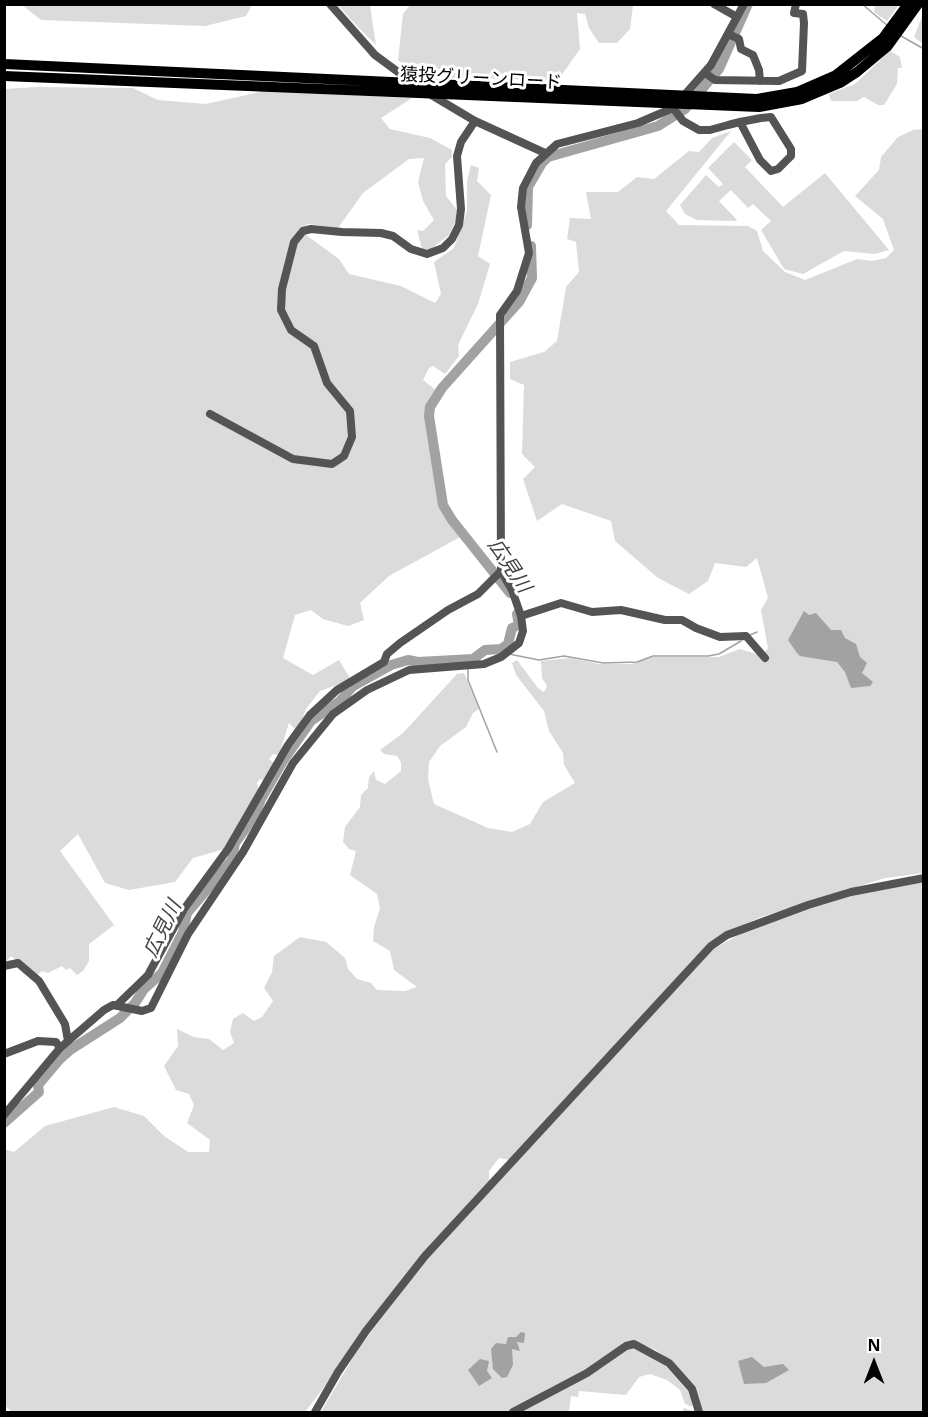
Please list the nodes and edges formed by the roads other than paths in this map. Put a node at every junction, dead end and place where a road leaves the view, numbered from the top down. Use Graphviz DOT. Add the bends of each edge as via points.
graph roads {
  1 [pos="330,4"];
  2 [pos="714,4"];
  3 [pos="744,4"];
  4 [pos="796,4"];
  5 [pos="908,4"];
  6 [pos="918,4"];
  7 [pos="737,17"];
  8 [pos="728,34"];
  9 [pos="4,64"];
  10 [pos="705,73"];
  11 [pos="4,76"];
  12 [pos="760,81"];
  13 [pos="710,102"];
  14 [pos="671,105"];
  15 [pos="475,121"];
  16 [pos="740,122"];
  17 [pos="545,153"];
  18 [pos="210,414"];
  19 [pos="498,574"];
  20 [pos="521,616"];
  21 [pos="765,658"];
  22 [pos="384,663"];
  23 [pos="390,676"];
  24 [pos="924,878"];
  25 [pos="4,966"];
  26 [pos="119,1005"];
  27 [pos="68,1041"];
  28 [pos="60,1048"];
  29 [pos="4,1054"];
  30 [pos="4,1115"];
  31 [pos="315,1413"];
  32 [pos="513,1413"];
  33 [pos="699,1413"];
  1 -- 15 [label="street" via="375,55"];
  2 -- 7 [label="street"];
  3 -- 7 [label="street"];
  4 -- 12 [label="street" via="794,13 803,14 804,23 802,71 779,81"];
  5 -- 13 [label="main road, 猿投グリーンロード" via="868,52 816,85 778,96"];
  6 -- 13 [label="main road, 猿投グリーンロード" via="887,47 840,83 781,104"];
  7 -- 8 [label="street"];
  8 -- 10 [label="street"];
  8 -- 12 [label="street" via="739,39 741,49 753,55"];
  9 -- 14 [label="main road, 猿投グリーンロード" via="385,82"];
  10 -- 12 [label="street" via="714,80"];
  10 -- 14 [label="street"];
  11 -- 14 [label="main road, 猿投グリーンロード"];
  13 -- 14 [label="main road, 猿投グリーンロード"];
  14 -- 16 [label="street" via="683,121 699,130"];
  14 -- 17 [label="street" via="638,123 557,144"];
  15 -- 17 [label="street"];
  15 -- 18 [label="street" via="457,156 459,225 443,248 427,254 381,233 311,228 294,242 281,310 291,330 314,346 327,382 350,411 352,437 344,456 332,464 293,459"];
  16 -- 16 [label="street" via="771,117 791,149 791,156 771,171 760,160"];
  17 -- 19 [label="street" via="523,188 521,207 528,254 525,271 500,315"];
  19 -- 20 [label="street" via="512,590"];
  19 -- 22 [label="street" via="478,594 400,643 387,654"];
  20 -- 21 [label="street" via="561,603 592,612 621,610 682,620 720,637 747,637"];
  20 -- 23 [label="street" via="522,639 501,657 484,664 417,669"];
  22 -- 23 [label="street"];
  22 -- 26 [label="street" via="322,702 296,732 244,825 184,909 157,960"];
  23 -- 26 [label="street" via="333,714 301,752 243,852 188,934 153,1005 145,1011"];
  24 -- 31 [label="street" via="808,905 711,946 425,1256 366,1331"];
  25 -- 27 [label="street" via="18,963 39,981 65,1024"];
  26 -- 27 [label="street" via="104,1010"];
  27 -- 28 [label="street"];
  28 -- 29 [label="street" via="56,1042 38,1041"];
  28 -- 30 [label="street"];
  32 -- 33 [label="street" via="634,1344 669,1363 692,1389"];
}
